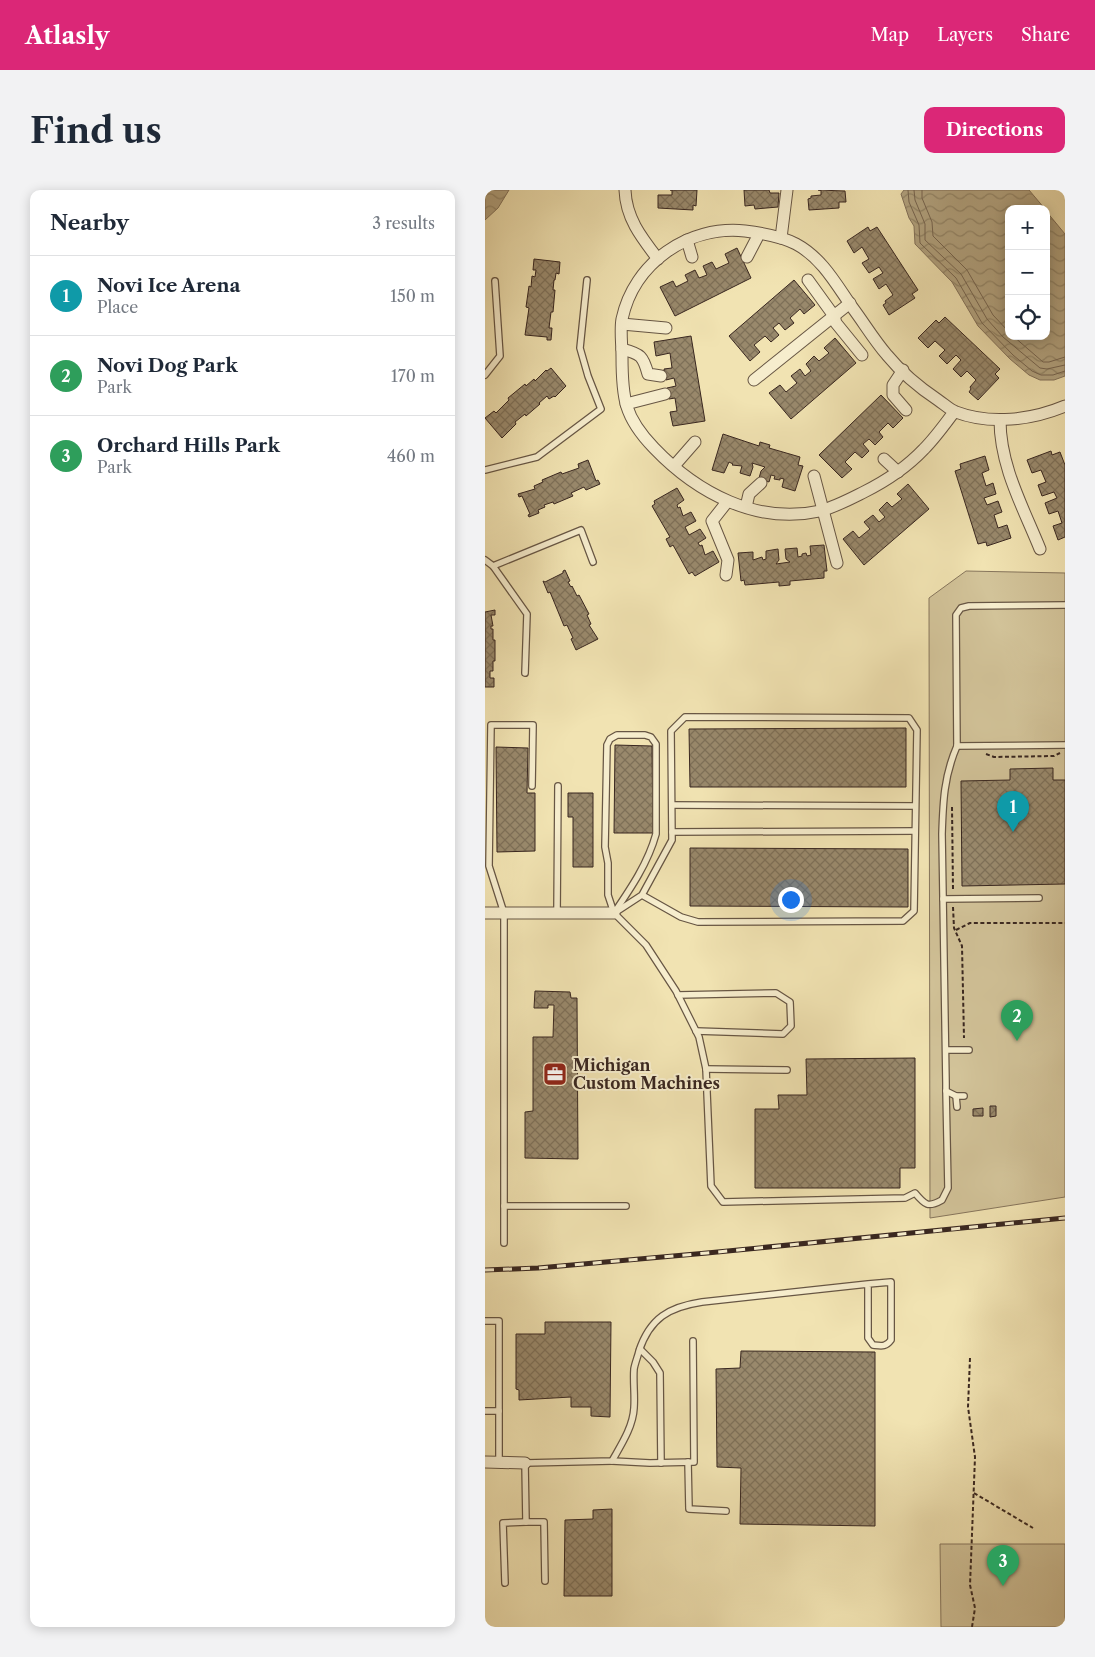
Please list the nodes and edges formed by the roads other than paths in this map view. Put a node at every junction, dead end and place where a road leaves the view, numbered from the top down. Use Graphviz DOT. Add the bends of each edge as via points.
graph roads {
  1 [pos="625,190"];
  2 [pos="787,190"];
  3 [pos="759,234"];
  4 [pos="781,238"];
  5 [pos="687,240"];
  6 [pos="692,257"];
  7 [pos="747,257"];
  8 [pos="658,259"];
  9 [pos="587,280"];
  10 [pos="808,280"];
  11 [pos="495,281"];
  12 [pos="850,303"];
  13 [pos="834,316"];
  14 [pos="622,324"];
  15 [pos="667,328"];
  16 [pos="622,349"];
  17 [pos="862,355"];
  18 [pos="903,370"];
  19 [pos="485,375"];
  20 [pos="661,376"];
  21 [pos="754,380"];
  22 [pos="665,394"];
  23 [pos="626,404"];
  24 [pos="1065,406"];
  25 [pos="906,410"];
  26 [pos="955,412"];
  27 [pos="1000,420"];
  28 [pos="695,442"];
  29 [pos="884,459"];
  30 [pos="674,466"];
  31 [pos="485,470"];
  32 [pos="898,472"];
  33 [pos="814,476"];
  34 [pos="761,483"];
  35 [pos="727,502"];
  36 [pos="746,507"];
  37 [pos="823,510"];
  38 [pos="1040,549"];
  39 [pos="485,560"];
  40 [pos="593,562"];
  41 [pos="837,563"];
  42 [pos="493,566"];
  43 [pos="726,576"];
  44 [pos="1065,604"];
  45 [pos="525,673"];
  46 [pos="1065,745"];
  47 [pos="957,746"];
  48 [pos="532,786"];
  49 [pos="558,786"];
  50 [pos="672,805"];
  51 [pos="915,806"];
  52 [pos="915,831"];
  53 [pos="672,832"];
  54 [pos="642,895"];
  55 [pos="1039,898"];
  56 [pos="943,899"];
  57 [pos="485,913"];
  58 [pos="504,913"];
  59 [pos="557,913"];
  60 [pos="614,913"];
  61 [pos="678,995"];
  62 [pos="696,1031"];
  63 [pos="945,1050"];
  64 [pos="969,1050"];
  65 [pos="706,1069"];
  66 [pos="787,1070"];
  67 [pos="946,1091"];
  68 [pos="956,1096"];
  69 [pos="965,1096"];
  70 [pos="957,1107"];
  71 [pos="504,1206"];
  72 [pos="626,1206"];
  73 [pos="504,1243"];
  74 [pos="868,1284"];
  75 [pos="485,1322"];
  76 [pos="693,1341"];
  77 [pos="640,1349"];
  78 [pos="485,1411"];
  79 [pos="499,1411"];
  80 [pos="612,1461"];
  81 [pos="485,1462"];
  82 [pos="499,1462"];
  83 [pos="688,1462"];
  84 [pos="525,1463"];
  85 [pos="661,1463"];
  86 [pos="726,1511"];
  87 [pos="525,1522"];
  88 [pos="545,1581"];
  89 [pos="505,1583"];
  1 -- 8 [label="street" via="635,228"];
  2 -- 4 [label="street"];
  3 -- 4 [label="street"];
  3 -- 5 [label="street" via="711,232"];
  3 -- 7 [label="street"];
  4 -- 12 [label="street" via="815,258"];
  5 -- 6 [label="street"];
  5 -- 8 [label="street"];
  8 -- 14 [label="street" via="632,289"];
  9 -- 31 [label="lane" via="580,348 601,409 537,457"];
  10 -- 13 [label="street"];
  11 -- 19 [label="lane" via="501,356"];
  12 -- 13 [label="street"];
  12 -- 18 [label="street" via="887,355"];
  13 -- 17 [label="street"];
  13 -- 21 [label="street"];
  14 -- 15 [label="street"];
  14 -- 16 [label="street"];
  16 -- 20 [label="street" via="637,353 644,360 648,374"];
  16 -- 23 [label="street"];
  18 -- 25 [label="street" via="893,385 893,394"];
  18 -- 26 [label="street" via="924,391"];
  22 -- 23 [label="street"];
  23 -- 30 [label="street" via="639,433"];
  24 -- 27 [label="street"];
  26 -- 27 [label="street"];
  26 -- 32 [label="street" via="925,448"];
  27 -- 38 [label="street" via="1005,463"];
  28 -- 30 [label="street"];
  29 -- 32 [label="street"];
  30 -- 35 [label="street" via="700,487"];
  32 -- 37 [label="street" via="888,480"];
  33 -- 37 [label="street"];
  34 -- 36 [label="street" via="749,494"];
  35 -- 36 [label="street"];
  35 -- 43 [label="street" via="712,521 728,560"];
  36 -- 37 [label="street" via="770,514"];
  37 -- 41 [label="street"];
  39 -- 42 [label="lane"];
  40 -- 42 [label="lane" via="581,530"];
  42 -- 45 [label="lane" via="527,614"];
  44 -- 47 [label="lane" via="961,608 956,615"];
  46 -- 47 [label="lane"];
  47 -- 56 [label="lane" via="943,793"];
  48 -- 58 [label="lane" via="533,725 491,725 489,866"];
  49 -- 59 [label="lane"];
  50 -- 51 [label="lane"];
  50 -- 51 [label="lane" via="671,731 685,717 909,718 917,730"];
  50 -- 53 [label="lane"];
  51 -- 52 [label="lane"];
  52 -- 53 [label="lane"];
  52 -- 54 [label="lane" via="914,911 903,921 698,922 681,917"];
  53 -- 54 [label="lane" via="672,840"];
  54 -- 60 [label="lane"];
  55 -- 56 [label="lane"];
  56 -- 63 [label="lane"];
  57 -- 58 [label="street"];
  58 -- 59 [label="street"];
  58 -- 71 [label="lane"];
  59 -- 60 [label="street"];
  60 -- 60 [label="lane" via="635,882 656,834 656,744 645,735 617,735 610,738 607,746 605,846 608,894"];
  60 -- 61 [label="lane" via="646,945"];
  61 -- 62 [label="lane"];
  61 -- 62 [label="lane" via="776,993 790,1002 791,1026 783,1034"];
  62 -- 65 [label="lane"];
  63 -- 64 [label="lane"];
  63 -- 67 [label="lane"];
  65 -- 66 [label="lane"];
  65 -- 67 [label="lane" via="711,1186 723,1202 905,1198 915,1193 924,1203 933,1205 942,1200 948,1188"];
  67 -- 68 [label="lane"];
  68 -- 69 [label="lane"];
  68 -- 70 [label="lane"];
  71 -- 72 [label="lane"];
  71 -- 73 [label="lane"];
  74 -- 74 [label="lane" via="891,1282 891,1340 888,1345 873,1345 868,1338"];
  74 -- 77 [label="lane" via="681,1306 653,1324"];
  75 -- 79 [label="lane" via="499,1322"];
  76 -- 83 [label="lane" via="693,1462"];
  77 -- 80 [label="lane" via="634,1367 634,1409 626,1435"];
  77 -- 85 [label="lane" via="660,1373"];
  78 -- 79 [label="lane"];
  79 -- 82 [label="lane"];
  80 -- 84 [label="lane"];
  80 -- 85 [label="lane"];
  81 -- 82 [label="street"];
  82 -- 84 [label="street"];
  83 -- 85 [label="lane"];
  83 -- 86 [label="lane" via="689,1509"];
  84 -- 87 [label="lane"];
  87 -- 88 [label="lane" via="544,1522"];
  87 -- 89 [label="lane" via="503,1523"];
}
